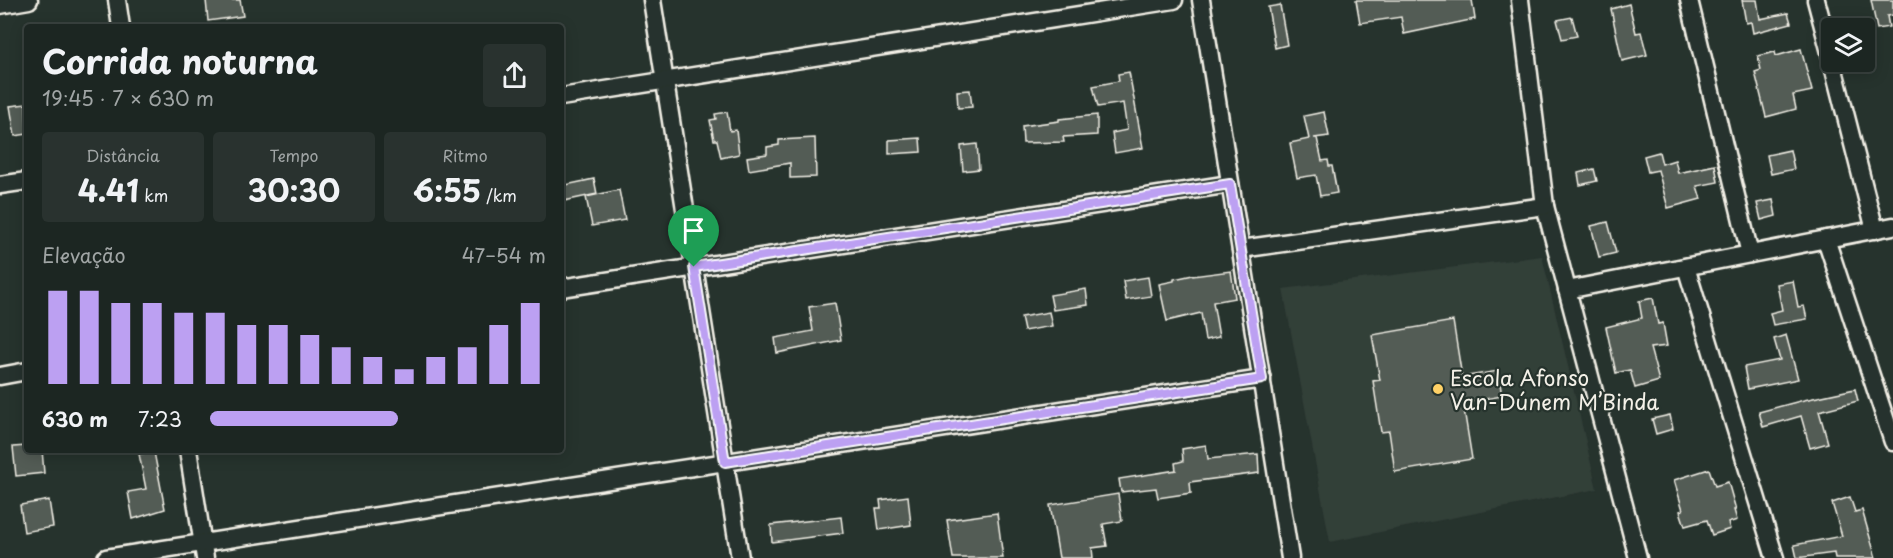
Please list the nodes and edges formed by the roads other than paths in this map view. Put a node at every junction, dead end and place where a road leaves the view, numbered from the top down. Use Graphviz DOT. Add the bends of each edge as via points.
graph roads {
  1 [pos="30,0"];
  2 [pos="117,0"];
  3 [pos="651,0"];
  4 [pos="1174,0"];
  5 [pos="1201,0"];
  6 [pos="1520,0"];
  7 [pos="1689,0"];
  8 [pos="1816,0"];
  9 [pos="0,5"];
  10 [pos="1821,19"];
  11 [pos="121,24"];
  12 [pos="1835,72"];
  13 [pos="664,80"];
  14 [pos="564,97"];
  15 [pos="24,181"];
  16 [pos="1230,184"];
  17 [pos="0,185"];
  18 [pos="1545,206"];
  19 [pos="1893,226"];
  20 [pos="1875,230"];
  21 [pos="1826,240"];
  22 [pos="1240,249"];
  23 [pos="1750,254"];
  24 [pos="694,267"];
  25 [pos="1686,267"];
  26 [pos="564,288"];
  27 [pos="1567,290"];
  28 [pos="24,372"];
  29 [pos="0,376"];
  30 [pos="1262,379"];
  31 [pos="1893,442"];
  32 [pos="188,453"];
  33 [pos="725,462"];
  34 [pos="204,550"];
  35 [pos="106,558"];
  36 [pos="740,558"];
  37 [pos="1290,558"];
  38 [pos="1638,558"];
  39 [pos="1774,558"];
  1 -- 9 [label="street"];
  2 -- 11 [label="street"];
  3 -- 13 [label="street"];
  4 -- 13 [label="street"];
  5 -- 16 [label="street"];
  6 -- 18 [label="street"];
  7 -- 23 [label="street"];
  8 -- 10 [label="street"];
  12 -- 20 [label="street"];
  13 -- 14 [label="street"];
  13 -- 24 [label="street"];
  15 -- 17 [label="street"];
  16 -- 22 [label="street"];
  16 -- 24 [label="street"];
  18 -- 22 [label="street"];
  18 -- 27 [label="street"];
  19 -- 20 [label="street"];
  20 -- 21 [label="street"];
  21 -- 23 [label="street"];
  21 -- 31 [label="street"];
  22 -- 30 [label="street"];
  23 -- 25 [label="street"];
  24 -- 26 [label="street"];
  24 -- 33 [label="street"];
  25 -- 27 [label="street"];
  25 -- 39 [label="street"];
  27 -- 38 [label="street"];
  28 -- 29 [label="street"];
  30 -- 33 [label="street"];
  30 -- 37 [label="street"];
  32 -- 34 [label="street"];
  33 -- 34 [label="street"];
  33 -- 36 [label="street"];
  34 -- 35 [label="street"];
}
